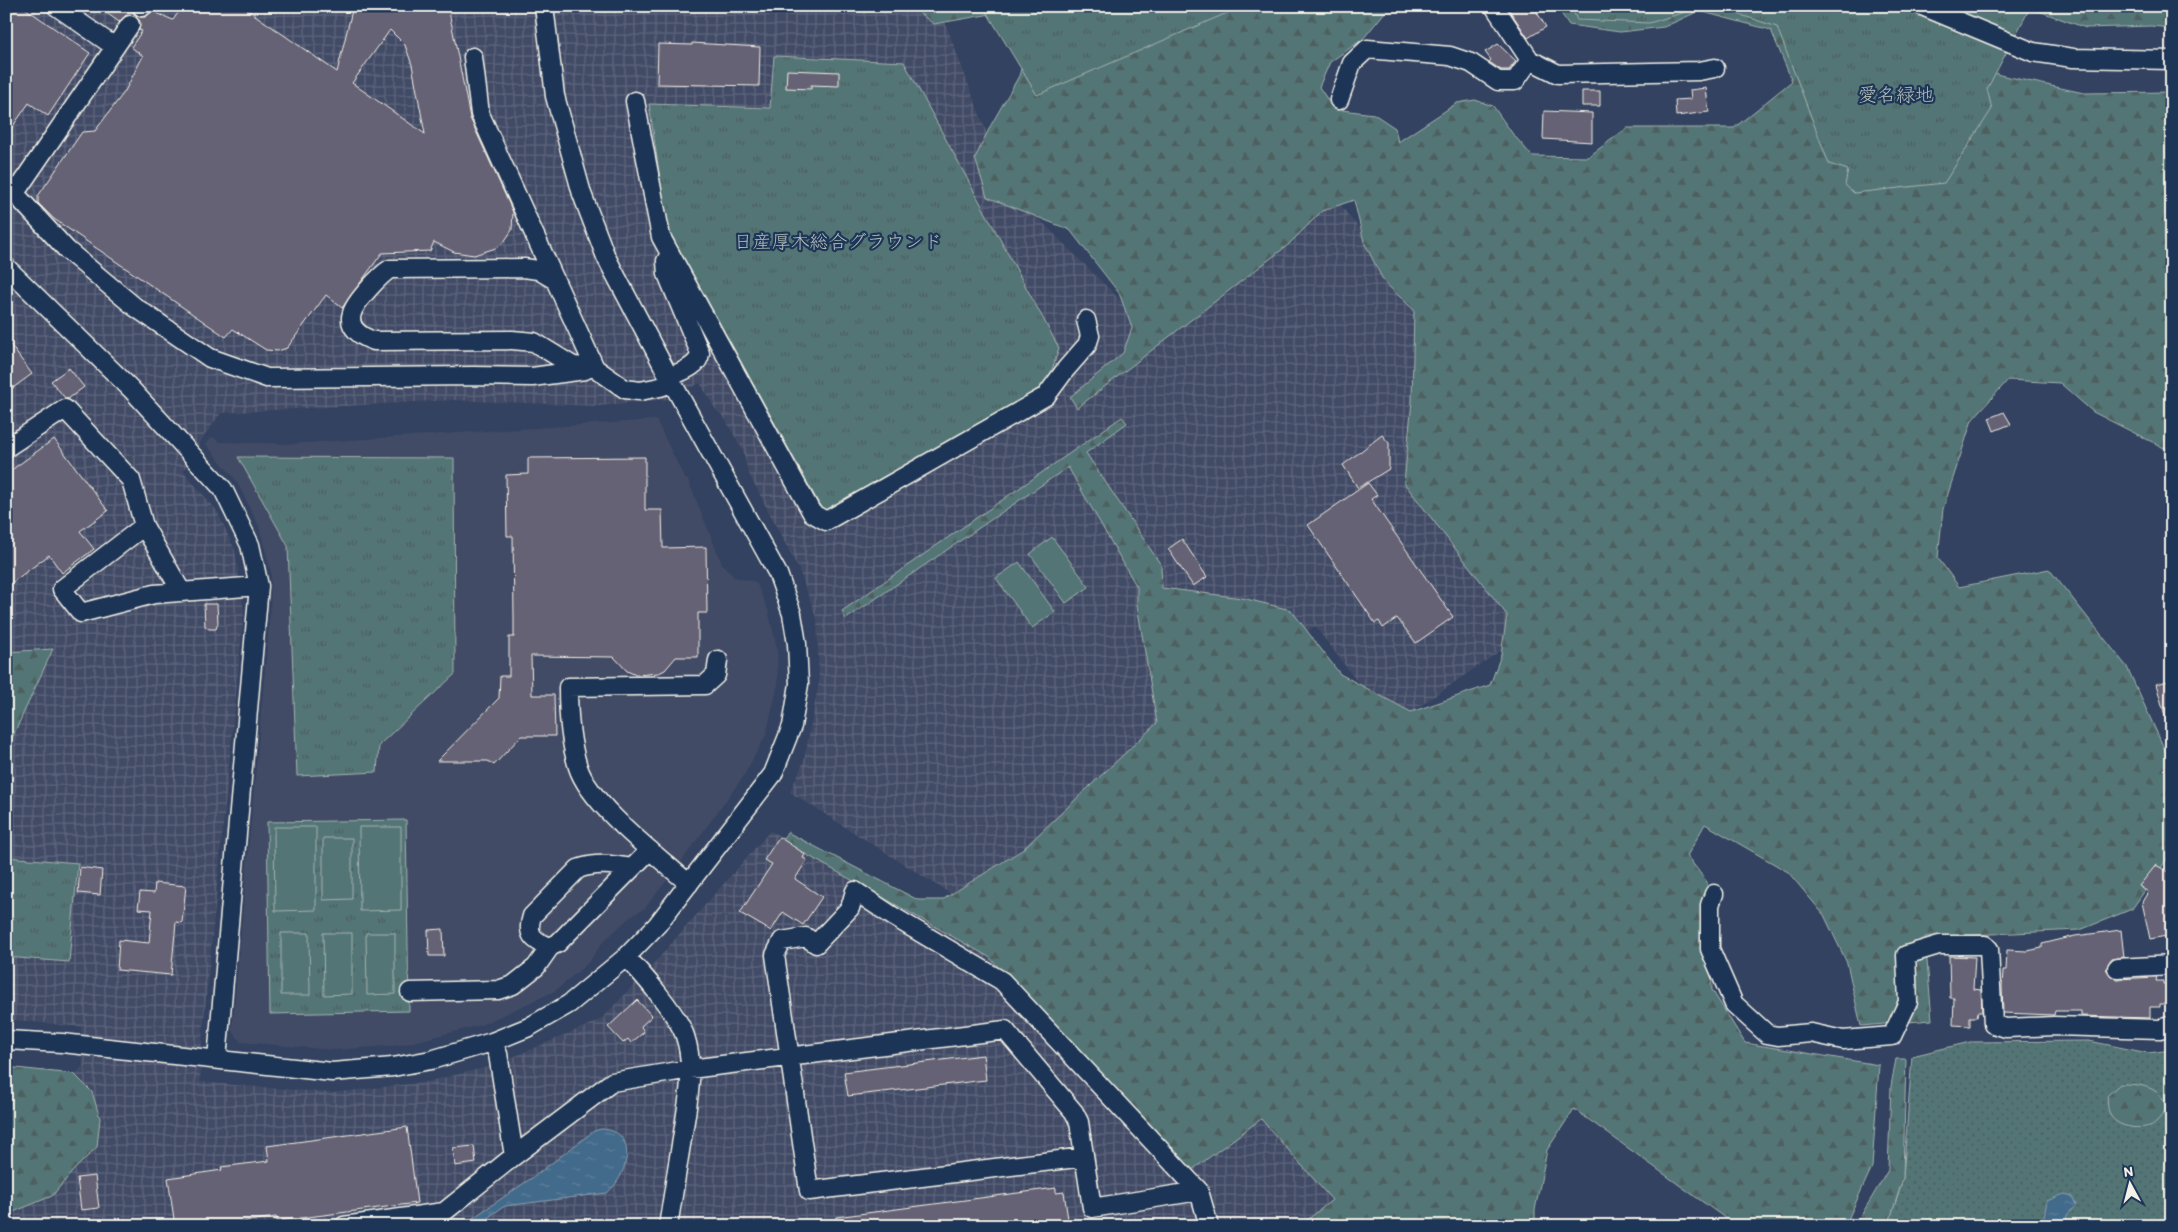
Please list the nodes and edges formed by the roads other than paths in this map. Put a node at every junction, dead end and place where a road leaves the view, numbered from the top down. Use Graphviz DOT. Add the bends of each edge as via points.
graph roads {
  1 [pos="56,6"];
  2 [pos="544,6"];
  3 [pos="1494,6"];
  4 [pos="1922,6"];
  5 [pos="130,25"];
  6 [pos="114,47"];
  7 [pos="473,57"];
  8 [pos="1530,60"];
  9 [pos="2172,60"];
  10 [pos="1715,68"];
  11 [pos="1339,100"];
  12 [pos="635,102"];
  13 [pos="11,188"];
  14 [pos="670,254"];
  15 [pos="10,278"];
  16 [pos="555,280"];
  17 [pos="1086,320"];
  18 [pos="595,368"];
  19 [pos="670,380"];
  20 [pos="6,448"];
  21 [pos="144,526"];
  22 [pos="259,586"];
  23 [pos="181,591"];
  24 [pos="718,660"];
  25 [pos="650,850"];
  26 [pos="632,868"];
  27 [pos="689,884"];
  28 [pos="1714,894"];
  29 [pos="550,947"];
  30 [pos="626,957"];
  31 [pos="2172,965"];
  32 [pos="2117,968"];
  33 [pos="410,992"];
  34 [pos="2172,1024"];
  35 [pos="6,1040"];
  36 [pos="492,1042"];
  37 [pos="790,1058"];
  38 [pos="217,1059"];
  39 [pos="690,1069"];
  40 [pos="514,1156"];
  41 [pos="1084,1157"];
  42 [pos="1199,1191"];
  43 [pos="397,1222"];
  44 [pos="344,1226"];
  45 [pos="668,1226"];
  46 [pos="1209,1226"];
  1 -- 6 [label="street"];
  2 -- 19 [label="street" via="555,96 582,194 606,257"];
  3 -- 8 [label="street"];
  4 -- 9 [label="street" via="2033,52 2073,58"];
  5 -- 6 [label="street"];
  6 -- 13 [label="street"];
  7 -- 16 [label="street" via="480,114"];
  8 -- 10 [label="street" via="1558,74"];
  8 -- 11 [label="street" via="1515,81 1498,81 1471,63 1450,56 1367,49 1352,63"];
  12 -- 14 [label="street" via="661,237"];
  13 -- 18 [label="street" via="67,250 135,307 210,358 267,378 532,377"];
  14 -- 17 [label="street" via="812,512 826,521 1046,396 1087,345 1090,336"];
  14 -- 19 [label="street" via="666,261 667,274 700,358"];
  15 -- 22 [label="street" via="131,389 224,489 250,545"];
  16 -- 18 [label="street"];
  16 -- 18 [label="street" via="538,270 524,268 390,268 352,313 352,324 361,337 374,341 534,342 572,366"];
  18 -- 19 [label="street" via="625,390 660,388"];
  19 -- 27 [label="street" via="778,574 792,614 799,684 792,726 772,774"];
  20 -- 21 [label="street" via="65,408 131,480"];
  21 -- 23 [label="street"];
  21 -- 23 [label="street" via="62,588 81,613 154,594"];
  22 -- 23 [label="street"];
  22 -- 38 [label="street"];
  24 -- 25 [label="street" via="716,675 705,685 568,687 568,719 578,769 594,796"];
  25 -- 26 [label="street"];
  25 -- 27 [label="street"];
  26 -- 29 [label="street" via="558,943"];
  26 -- 29 [label="street" via="588,865 570,875 532,916 529,925 531,935 538,943"];
  27 -- 30 [label="street" via="657,925"];
  28 -- 34 [label="street" via="1710,905 1710,949 1734,1004 1767,1034 1811,1033 1843,1040 1892,1036 1908,1002 1906,955 1947,944 1985,945 1988,948 1993,1024 2006,1028 2160,1029"];
  29 -- 33 [label="street" via="536,968 513,985 498,990"];
  30 -- 36 [label="street" via="569,1004 529,1027"];
  30 -- 39 [label="street" via="666,1004 685,1035"];
  31 -- 32 [label="street"];
  35 -- 38 [label="street"];
  36 -- 38 [label="street" via="431,1060 332,1072"];
  36 -- 40 [label="street" via="498,1054"];
  37 -- 39 [label="street"];
  37 -- 41 [label="street" via="1005,1030 1074,1112 1079,1122"];
  37 -- 41 [label="street" via="809,1190"];
  37 -- 42 [label="street" via="775,955 782,941 806,937 816,944 850,908 854,891 1002,981"];
  39 -- 40 [label="street" via="612,1082"];
  39 -- 45 [label="street"];
  40 -- 43 [label="street" via="444,1212"];
  41 -- 42 [label="street" via="1092,1208"];
  42 -- 46 [label="street"];
  43 -- 44 [label="street"];
}
